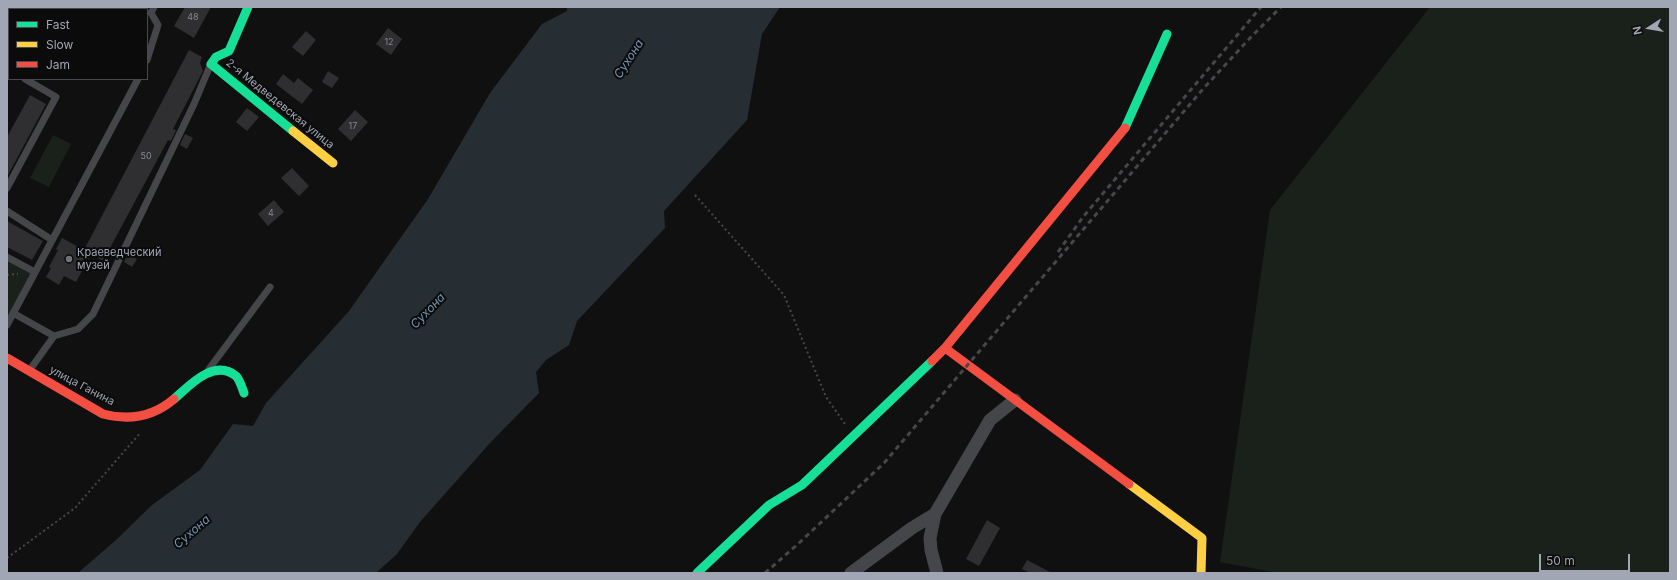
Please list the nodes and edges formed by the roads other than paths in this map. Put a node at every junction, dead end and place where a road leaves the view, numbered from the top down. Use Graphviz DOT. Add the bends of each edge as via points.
graph roads {
  1 [pos="154,7"];
  2 [pos="248,7"];
  3 [pos="1167,34"];
  4 [pos="148,57"];
  5 [pos="211,64"];
  6 [pos="27,80"];
  7 [pos="137,80"];
  8 [pos="332,163"];
  9 [pos="7,188"];
  10 [pos="7,211"];
  11 [pos="52,240"];
  12 [pos="7,257"];
  13 [pos="35,272"];
  14 [pos="270,287"];
  15 [pos="13,313"];
  16 [pos="7,325"];
  17 [pos="54,336"];
  18 [pos="946,348"];
  19 [pos="7,358"];
  20 [pos="29,371"];
  21 [pos="206,374"];
  22 [pos="244,392"];
  23 [pos="1015,400"];
  24 [pos="935,514"];
  25 [pos="697,573"];
  26 [pos="851,573"];
  27 [pos="937,573"];
  28 [pos="1201,573"];
  1 -- 4 [label="lane" via="151,13 158,24"];
  2 -- 5 [label="street" via="229,51 216,57"];
  3 -- 18 [label="street" via="1123,132"];
  5 -- 8 [label="street, 2-я Медведевская улица"];
  5 -- 17 [label="lane" via="93,314 78,329"];
  6 -- 9 [label="lane" via="56,97"];
  7 -- 11 [label="lane"];
  10 -- 11 [label="lane"];
  11 -- 13 [label="lane"];
  12 -- 13 [label="lane"];
  13 -- 15 [label="lane"];
  14 -- 21 [label="lane"];
  15 -- 16 [label="lane"];
  15 -- 17 [label="lane"];
  17 -- 20 [label="lane"];
  18 -- 23 [label="street"];
  18 -- 25 [label="street" via="802,485 769,505"];
  19 -- 20 [label="street, улица Ганина"];
  20 -- 21 [label="street, улица Ганина" via="103,414 128,418 144,416 162,408 200,375"];
  21 -- 22 [label="street, улица Ганина" via="222,370 238,377"];
  23 -- 24 [label="street" via="990,420"];
  23 -- 28 [label="street" via="1202,538"];
  24 -- 26 [label="street"];
  24 -- 27 [label="street" via="930,538"];
}
